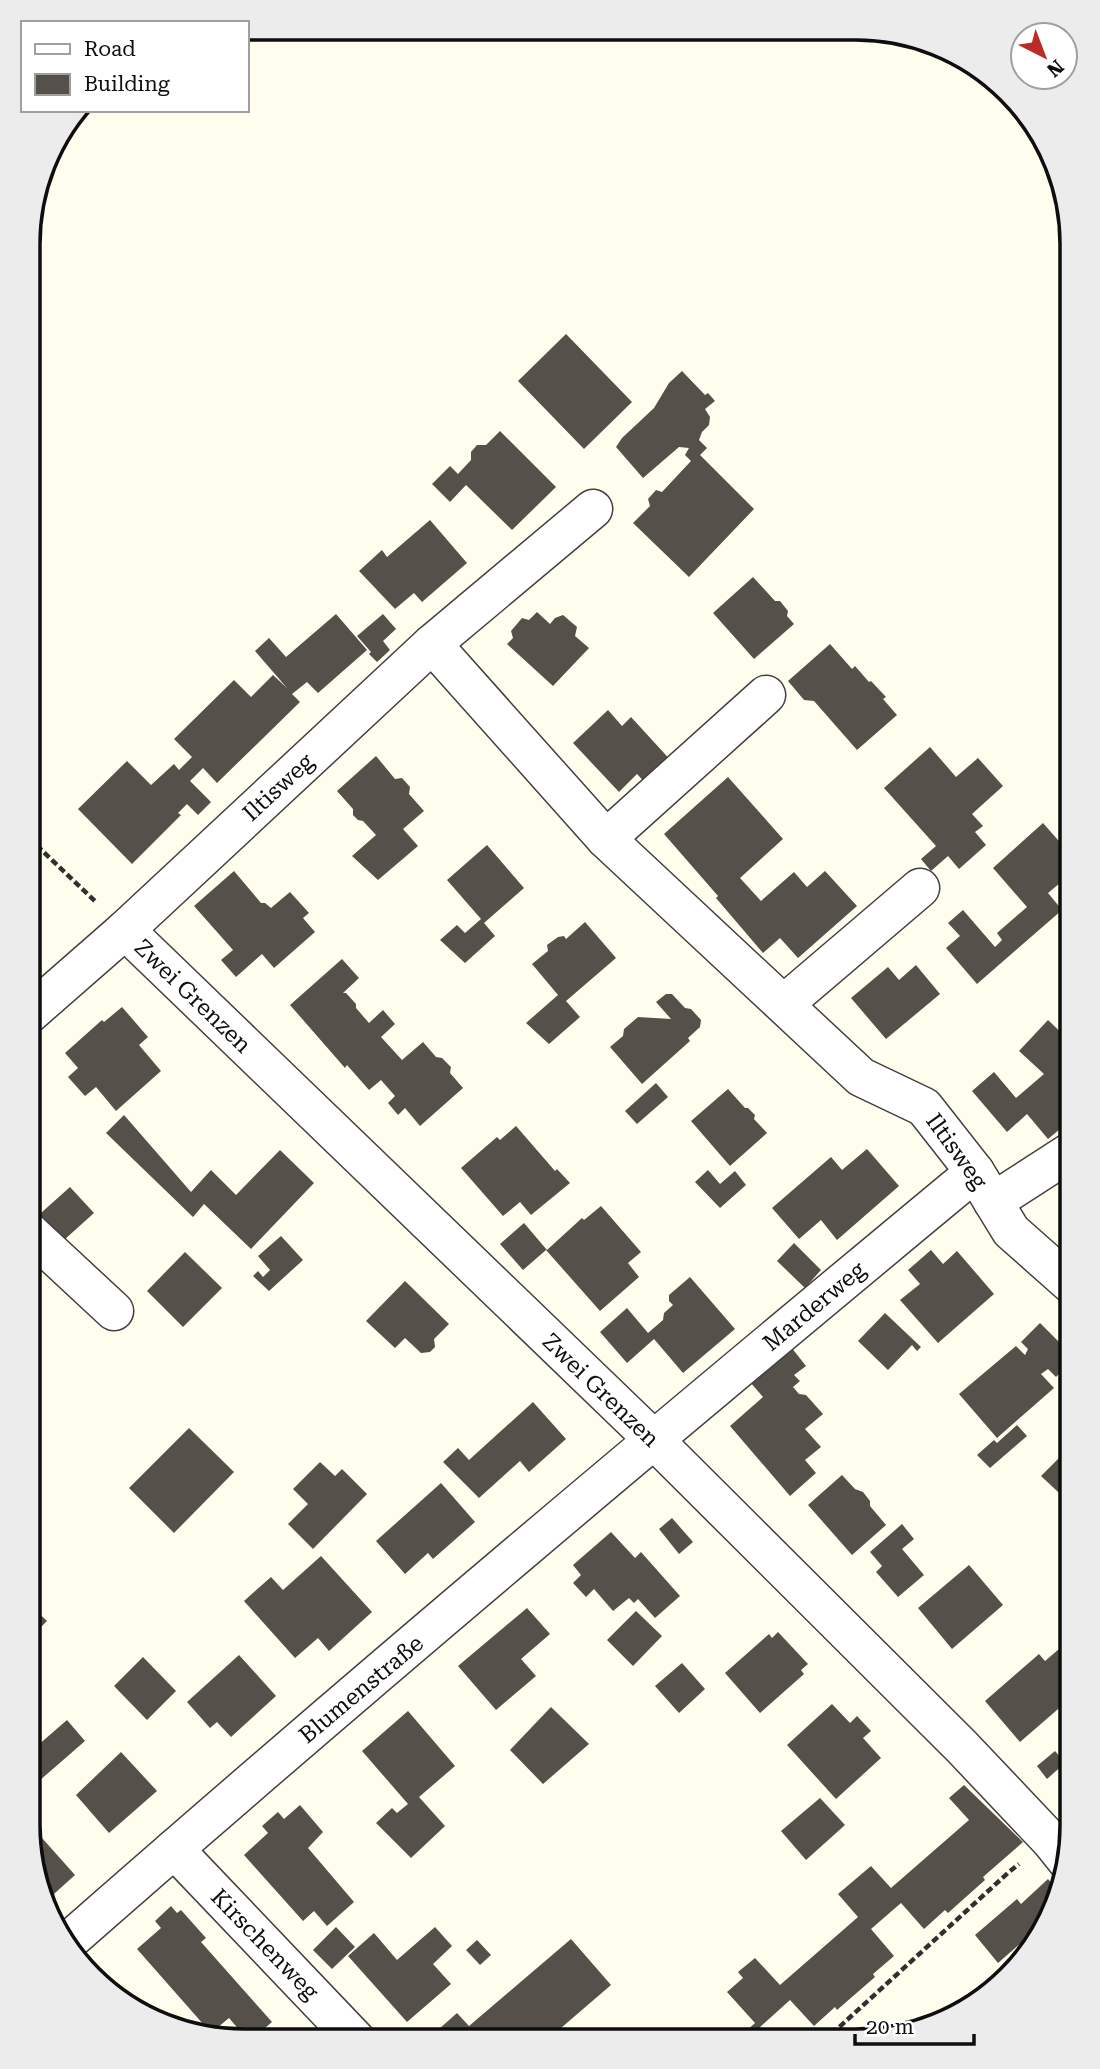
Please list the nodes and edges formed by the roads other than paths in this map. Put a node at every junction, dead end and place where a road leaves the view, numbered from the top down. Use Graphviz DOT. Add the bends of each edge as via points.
graph roads {
  1 [pos="593,509"];
  2 [pos="432,644"];
  3 [pos="766,695"];
  4 [pos="606,839"];
  5 [pos="920,888"];
  6 [pos="125,930"];
  7 [pos="40,1004"];
  8 [pos="785,1004"];
  9 [pos="1059,1156"];
  10 [pos="984,1187"];
  11 [pos="40,1242"];
  12 [pos="1059,1274"];
  13 [pos="114,1311"];
  14 [pos="653,1439"];
  15 [pos="174,1849"];
  16 [pos="1058,1850"];
  17 [pos="74,1936"];
  18 [pos="346,2029"];
  1 -- 2 [label="street, Iltisweg"];
  2 -- 4 [label="street, Iltisweg"];
  2 -- 6 [label="street, Iltisweg"];
  3 -- 4 [label="street"];
  4 -- 8 [label="street, Iltisweg"];
  5 -- 8 [label="street"];
  6 -- 7 [label="street, Iltisweg"];
  6 -- 14 [label="street, Zwei Grenzen"];
  8 -- 10 [label="street, Iltisweg" via="861,1077 924,1107"];
  9 -- 10 [label="street, Iltisweg"];
  10 -- 12 [label="street, Iltisweg" via="1011,1231"];
  10 -- 14 [label="street, Marderweg"];
  11 -- 13 [label="street"];
  14 -- 15 [label="street, Blumenstraße"];
  14 -- 16 [label="street, Zwei Grenzen" via="962,1747"];
  15 -- 17 [label="street, Blumenstraße"];
  15 -- 18 [label="street, Kirschenweg"];
}
